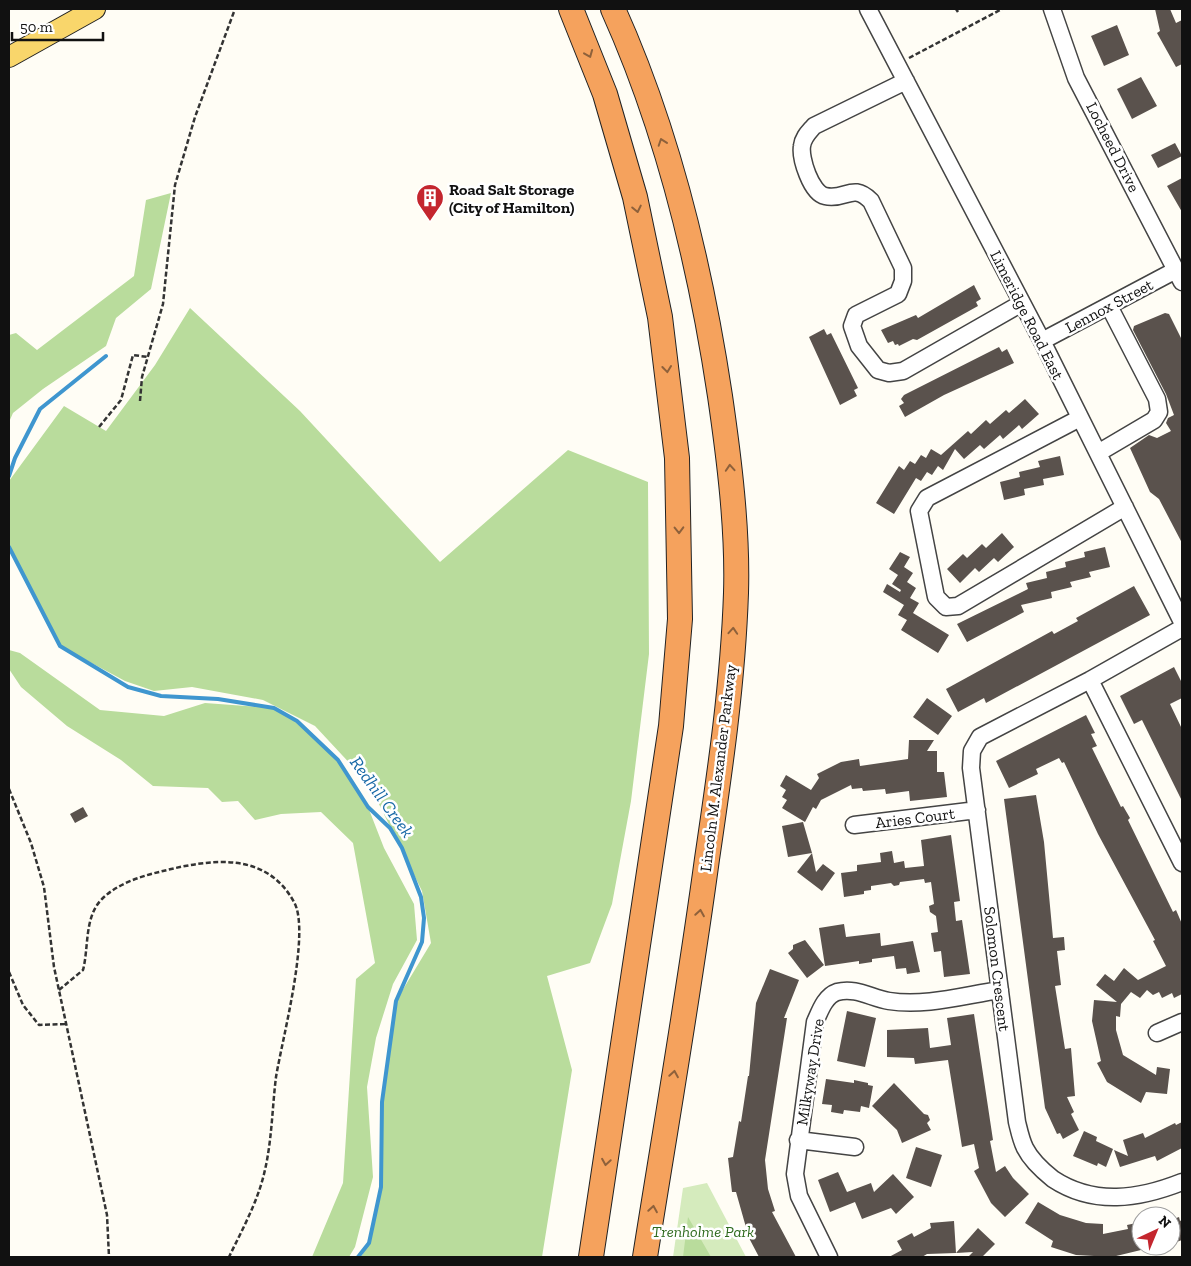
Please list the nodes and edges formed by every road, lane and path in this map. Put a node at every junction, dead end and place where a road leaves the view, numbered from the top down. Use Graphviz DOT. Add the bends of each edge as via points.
graph roads {
  1 [pos="95,9"];
  2 [pos="235,9"];
  3 [pos="571,9"];
  4 [pos="613,9"];
  5 [pos="868,9"];
  6 [pos="1002,9"];
  7 [pos="1052,9"];
  8 [pos="9,57"];
  9 [pos="898,65"];
  10 [pos="906,81"];
  11 [pos="1179,276"];
  12 [pos="1022,303"];
  13 [pos="1109,306"];
  14 [pos="1042,341"];
  15 [pos="148,357"];
  16 [pos="140,401"];
  17 [pos="1080,418"];
  18 [pos="99,427"];
  19 [pos="1098,453"];
  20 [pos="1125,507"];
  21 [pos="1182,622"];
  22 [pos="1182,628"];
  23 [pos="1090,680"];
  24 [pos="9,789"];
  25 [pos="977,810"];
  26 [pos="854,825"];
  27 [pos="1182,863"];
  28 [pos="9,972"];
  29 [pos="59,990"];
  30 [pos="1000,990"];
  31 [pos="1182,1022"];
  32 [pos="67,1024"];
  33 [pos="1157,1033"];
  34 [pos="798,1140"];
  35 [pos="855,1147"];
  36 [pos="1182,1182"];
  37 [pos="109,1257"];
  38 [pos="229,1257"];
  39 [pos="591,1257"];
  40 [pos="645,1257"];
  41 [pos="829,1257"];
  1 -- 8 [label="main road"];
  2 -- 15 [label="path" via="174,185 163,304"];
  3 -- 39 [label="highway, one-way" via="605,94 635,197 660,317 678,458 680,619 671,726"];
  40 -- 4 [label="highway, Lincoln M. Alexander Parkway, one-way" via="728,718 736,590 731,472 710,326 678,189 631,50"];
  5 -- 9 [label="street, Limeridge Road East"];
  6 -- 9 [label="path"];
  7 -- 11 [label="street, Locheed Drive" via="1076,78"];
  9 -- 10 [label="street, Limeridge Road East"];
  10 -- 12 [label="street, Limeridge Road East"];
  10 -- 12 [label="street" via="814,126 805,136 802,147 808,179 820,194 838,196 856,191 871,201 903,268 898,294 856,315 852,326 859,346 878,370 889,373 903,371"];
  11 -- 13 [label="street, Lennox Street"];
  12 -- 14 [label="street, Limeridge Road East"];
  13 -- 14 [label="street, Lennox Street"];
  13 -- 19 [label="street" via="1157,399 1159,412 1154,420"];
  14 -- 17 [label="street, Limeridge Road East"];
  15 -- 16 [label="path"];
  15 -- 18 [label="path" via="133,355 121,400"];
  17 -- 19 [label="street, Limeridge Road East"];
  17 -- 20 [label="street" via="926,498 919,511 936,597 946,607 958,606"];
  19 -- 20 [label="street, Limeridge Road East"];
  20 -- 21 [label="street, Limeridge Road East"];
  22 -- 23 [label="street, Solomon Crescent"];
  23 -- 25 [label="street, Solomon Crescent" via="980,737 972,751"];
  23 -- 27 [label="street"];
  24 -- 29 [label="path" via="32,843 44,887"];
  25 -- 26 [label="street, Aries Court"];
  25 -- 30 [label="street, Solomon Crescent"];
  28 -- 32 [label="path" via="23,1004 39,1025"];
  29 -- 32 [label="path"];
  29 -- 38 [label="path" via="83,970 90,917 102,899 140,877 198,863 248,865 280,881 295,904 299,931 264,1174 254,1206"];
  30 -- 34 [label="street, Milkyway Drive" via="917,1002 890,1001 852,990 835,993 822,1004 815,1022"];
  30 -- 36 [label="street, Solomon Crescent" via="1016,1122 1026,1149 1044,1172 1068,1189 1098,1198 1163,1190"];
  31 -- 33 [label="street"];
  32 -- 37 [label="path" via="107,1215"];
  34 -- 35 [label="street"];
  34 -- 41 [label="street, Milkyway Drive" via="795,1174 799,1196"];
}
